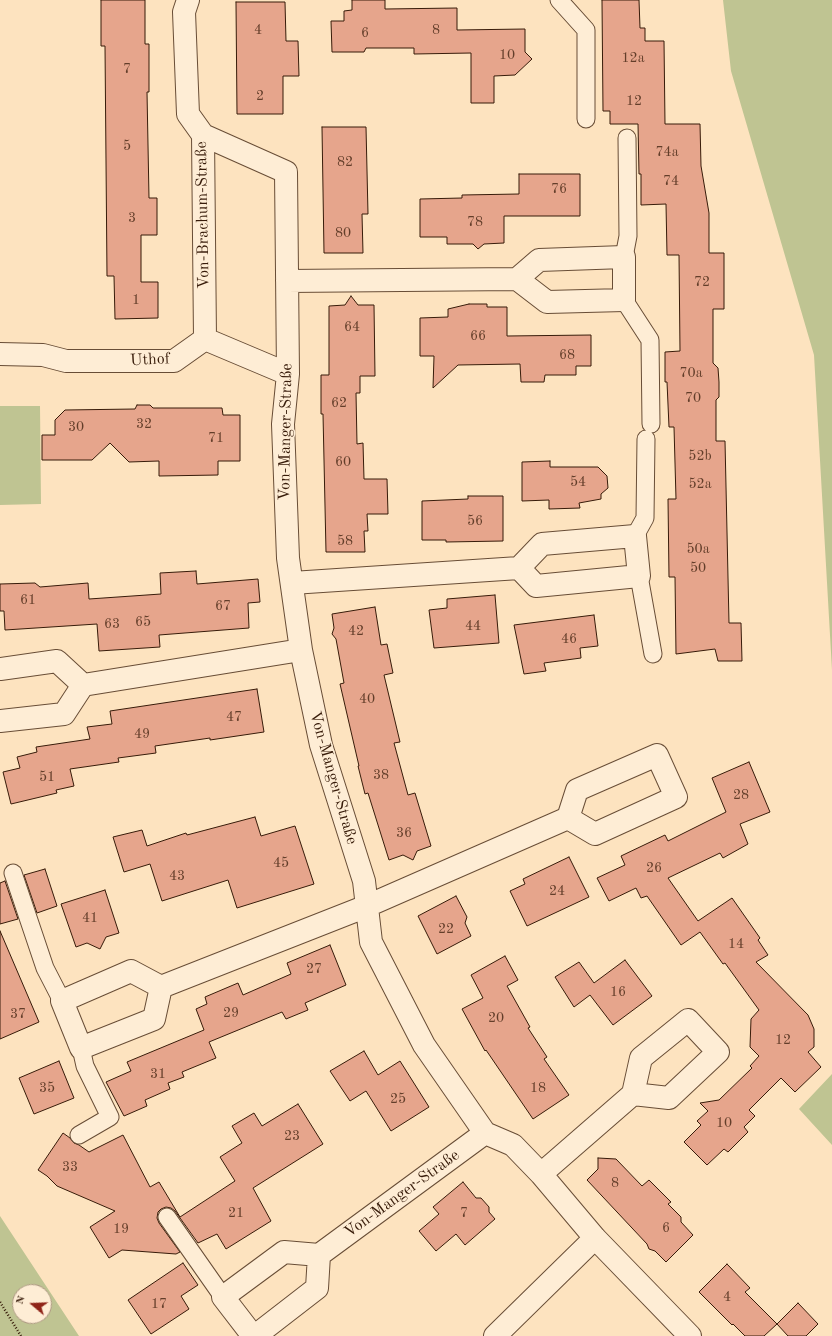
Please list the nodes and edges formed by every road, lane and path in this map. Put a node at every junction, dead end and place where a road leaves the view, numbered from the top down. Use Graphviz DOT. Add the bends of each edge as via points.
graph roads {
  1 [pos="188,0"];
  2 [pos="559,0"];
  3 [pos="586,118"];
  4 [pos="203,136"];
  5 [pos="627,138"];
  6 [pos="624,257"];
  7 [pos="517,279"];
  8 [pos="287,281"];
  9 [pos="624,300"];
  10 [pos="205,339"];
  11 [pos="0,354"];
  12 [pos="288,374"];
  13 [pos="635,536"];
  14 [pos="519,568"];
  15 [pos="639,576"];
  16 [pos="292,583"];
  17 [pos="301,650"];
  18 [pos="654,654"];
  19 [pos="0,669"];
  20 [pos="84,685"];
  21 [pos="0,721"];
  22 [pos="568,818"];
  23 [pos="13,873"];
  24 [pos="367,906"];
  25 [pos="161,987"];
  26 [pos="62,1001"];
  27 [pos="81,1048"];
  28 [pos="633,1094"];
  29 [pos="485,1133"];
  30 [pos="79,1135"];
  31 [pos="541,1174"];
  32 [pos="167,1217"];
  33 [pos="595,1238"];
  34 [pos="319,1255"];
  35 [pos="223,1297"];
  36 [pos="0,1302"];
  37 [pos="21,1336"];
  38 [pos="254,1336"];
  39 [pos="495,1336"];
  40 [pos="690,1336"];
  1 -- 4 [label="street, Von-Brachum-Straße" via="184,12 188,114"];
  2 -- 3 [label="lane" via="586,30"];
  4 -- 8 [label="street, Von-Manger-Straße" via="286,172"];
  4 -- 10 [label="street, Von-Brachum-Straße"];
  5 -- 6 [label="lane" via="628,236"];
  6 -- 7 [label="street" via="540,260"];
  6 -- 9 [label="street"];
  7 -- 8 [label="street"];
  7 -- 9 [label="street" via="547,302"];
  8 -- 12 [label="street, Von-Manger-Straße"];
  9 -- 13 [label="lane" via="650,340 645,518"];
  10 -- 11 [label="street, Uthof" via="174,361 66,361 43,355"];
  10 -- 12 [label="street"];
  12 -- 16 [label="street, Von-Manger-Straße" via="283,424 288,558"];
  13 -- 14 [label="street" via="542,544"];
  13 -- 15 [label="street"];
  14 -- 15 [label="street" via="536,586"];
  14 -- 16 [label="street"];
  15 -- 18 [label="lane"];
  16 -- 17 [label="street, Von-Manger-Straße"];
  17 -- 20 [label="street"];
  17 -- 24 [label="street, Von-Manger-Straße" via="321,745 364,881"];
  19 -- 20 [label="street" via="57,661"];
  20 -- 21 [label="street" via="64,714"];
  22 -- 22 [label="street" via="595,834 676,797 657,755 577,790"];
  22 -- 24 [label="street"];
  23 -- 26 [label="lane" via="45,968"];
  24 -- 25 [label="street"];
  24 -- 29 [label="street, Von-Manger-Straße" via="374,949 424,1045"];
  25 -- 26 [label="street" via="131,971"];
  25 -- 27 [label="street" via="154,1019"];
  26 -- 27 [label="street"];
  27 -- 30 [label="lane" via="85,1066 110,1117"];
  28 -- 31 [label="street"];
  29 -- 31 [label="street" via="513,1146"];
  29 -- 34 [label="street, Von-Manger-Straße"];
  31 -- 33 [label="street"];
  32 -- 35 [label="lane"];
  33 -- 39 [label="street"];
  33 -- 40 [label="street"];
  34 -- 35 [label="street" via="284,1252"];
  34 -- 38 [label="street" via="317,1288"];
  35 -- 38 [label="street"];
  36 -- 37 [label="path"];
}
